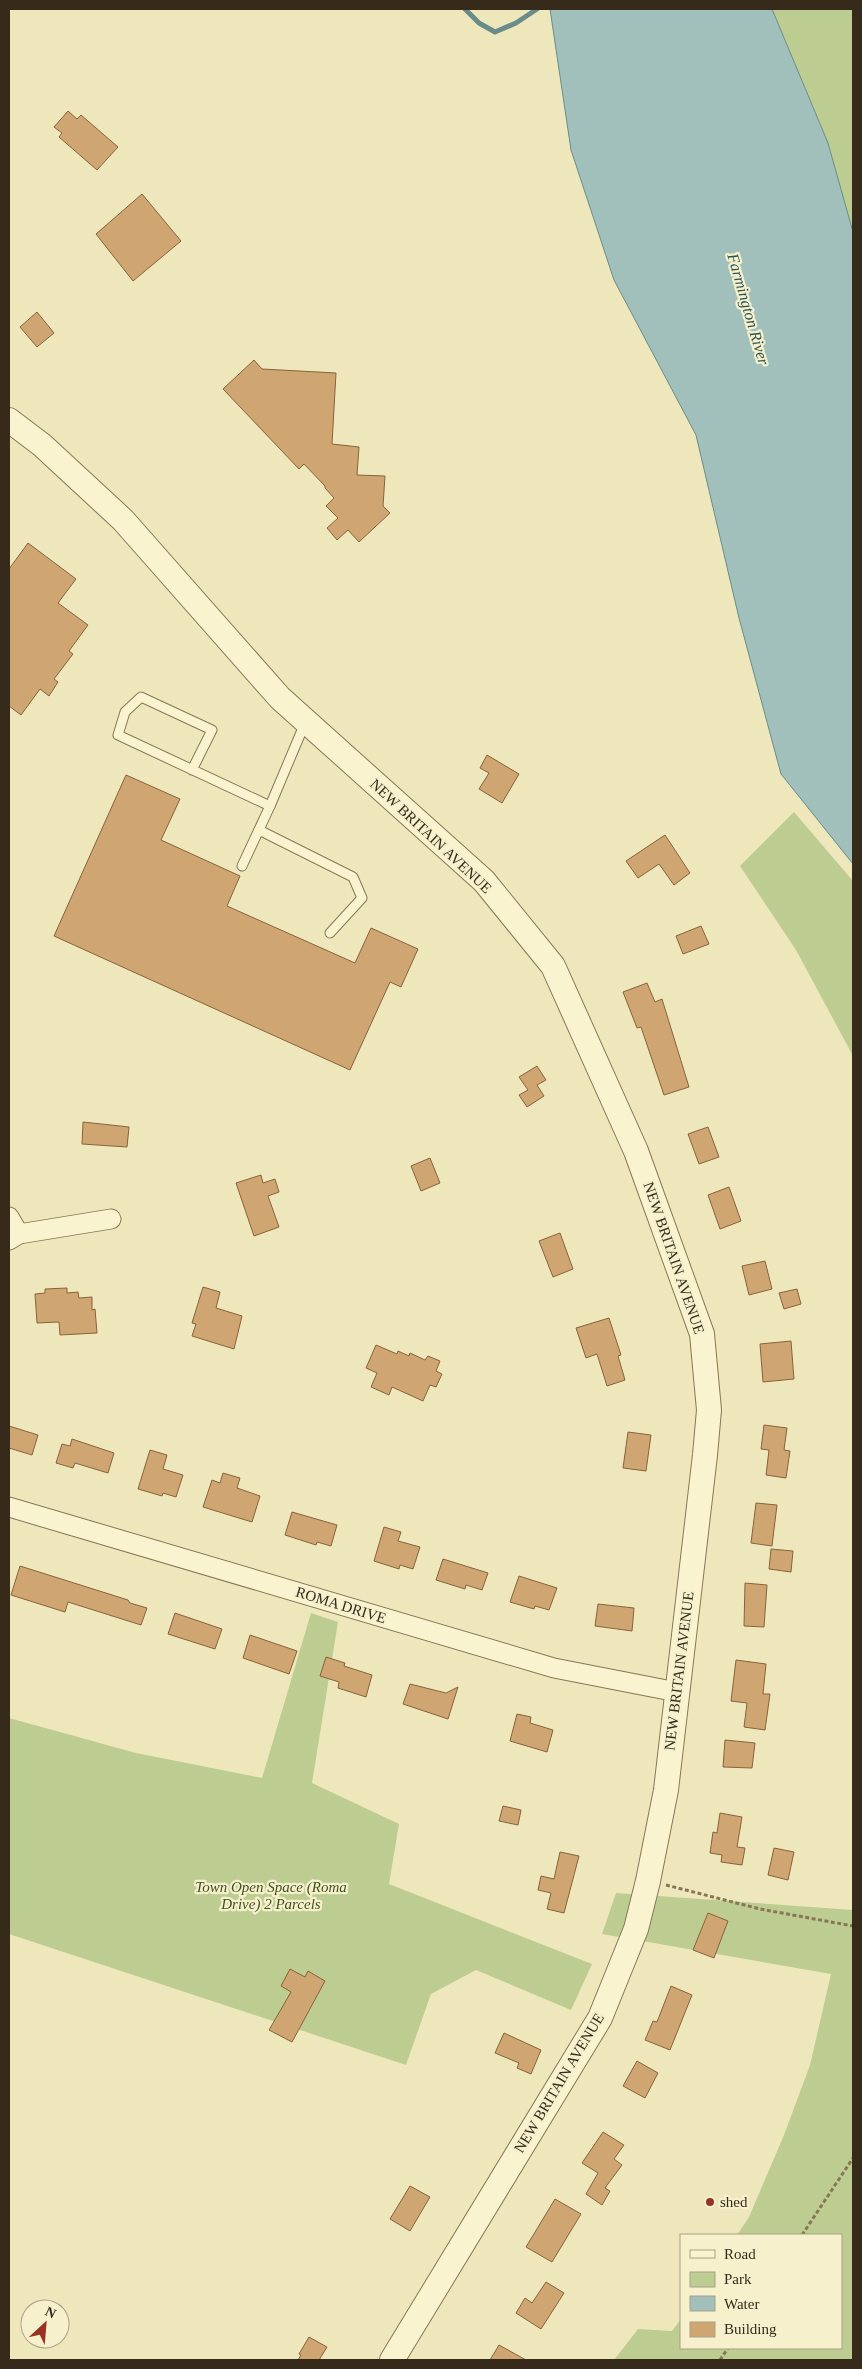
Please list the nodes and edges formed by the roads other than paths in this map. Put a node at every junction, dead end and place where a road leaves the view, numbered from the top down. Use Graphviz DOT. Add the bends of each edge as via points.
graph roads {
  1 [pos="9,420"];
  2 [pos="306,721"];
  3 [pos="192,770"];
  4 [pos="270,806"];
  5 [pos="259,830"];
  6 [pos="242,866"];
  7 [pos="330,933"];
  8 [pos="9,1217"];
  9 [pos="112,1219"];
  10 [pos="14,1237"];
  11 [pos="9,1507"];
  12 [pos="677,1692"];
  13 [pos="392,2360"];
  1 -- 2 [label="street, NEW BRITAIN AVENUE" via="42,445 123,520 280,698"];
  2 -- 4 [label="lane"];
  2 -- 12 [label="street, NEW BRITAIN AVENUE" via="484,882 553,966 636,1151 702,1334 709,1410"];
  3 -- 3 [label="lane" via="118,735 125,712 141,697 212,730"];
  3 -- 4 [label="lane"];
  4 -- 5 [label="lane"];
  5 -- 6 [label="lane"];
  5 -- 7 [label="lane" via="353,877 362,898"];
  8 -- 10 [label="street"];
  9 -- 10 [label="street"];
  11 -- 12 [label="street, ROMA DRIVE" via="554,1668"];
  12 -- 13 [label="street, NEW BRITAIN AVENUE" via="666,1790 648,1882 636,1929 600,2018"];
}
